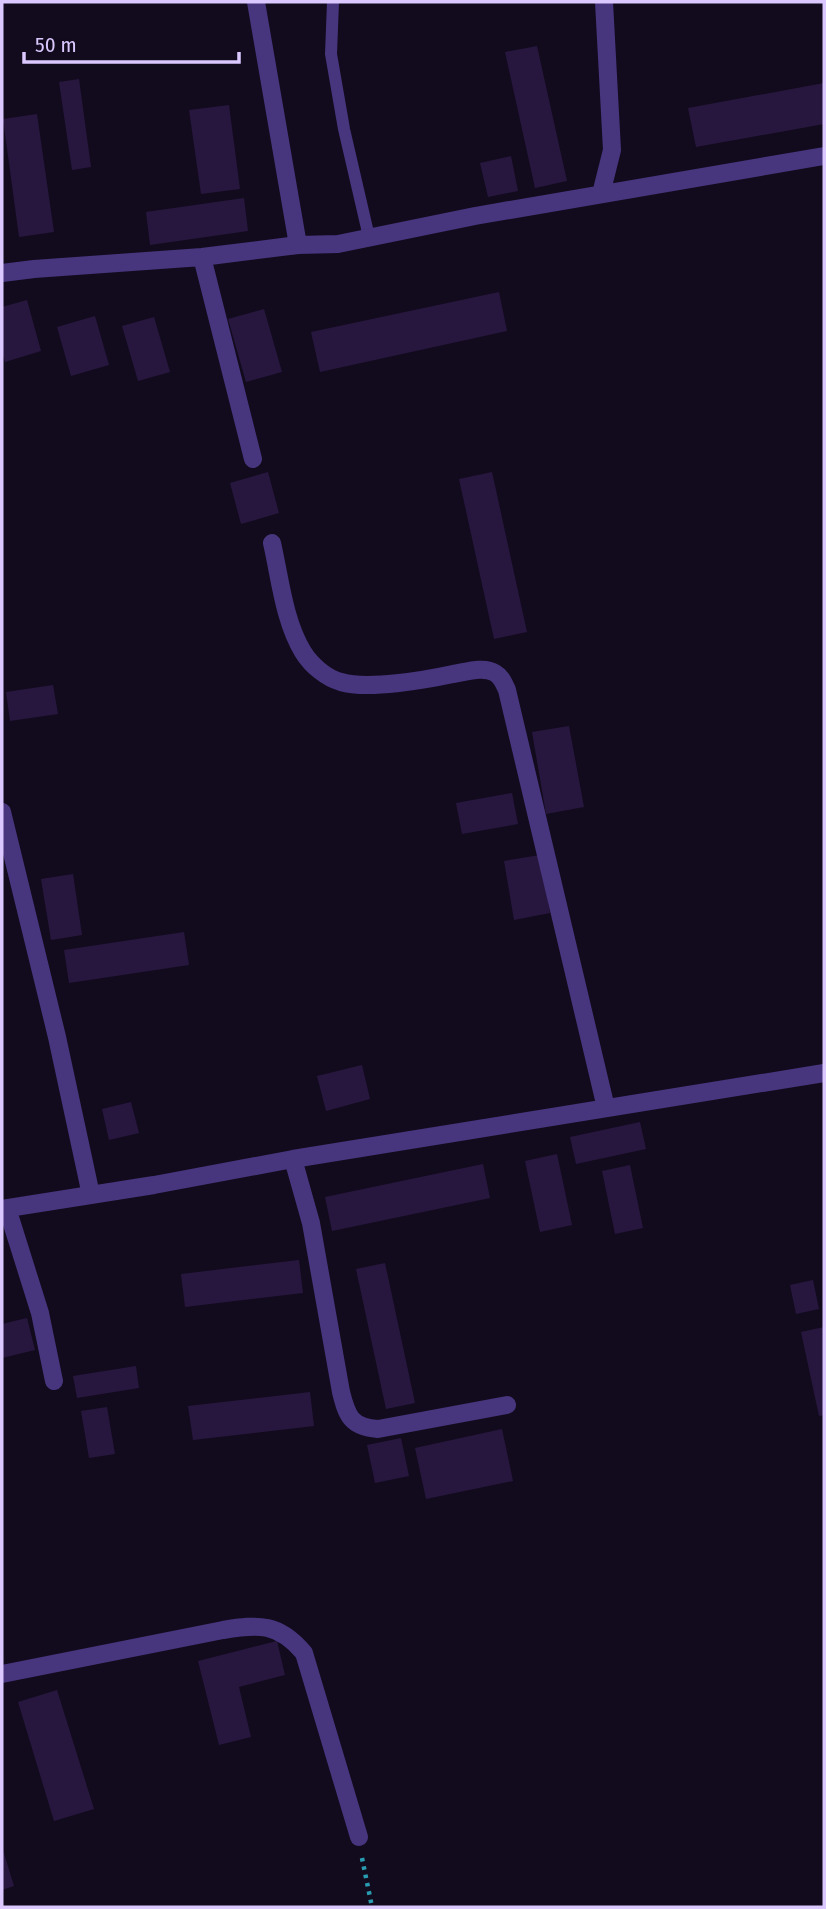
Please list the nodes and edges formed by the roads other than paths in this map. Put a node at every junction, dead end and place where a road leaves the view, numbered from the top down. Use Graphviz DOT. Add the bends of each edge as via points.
graph roads {
  1 [pos="256,2"];
  2 [pos="333,2"];
  3 [pos="604,2"];
  4 [pos="824,156"];
  5 [pos="601,194"];
  6 [pos="369,237"];
  7 [pos="298,245"];
  8 [pos="202,257"];
  9 [pos="2,273"];
  10 [pos="253,459"];
  11 [pos="272,543"];
  12 [pos="2,812"];
  13 [pos="824,1073"];
  14 [pos="606,1108"];
  15 [pos="293,1159"];
  16 [pos="91,1195"];
  17 [pos="4,1209"];
  18 [pos="54,1381"];
  19 [pos="507,1405"];
  20 [pos="2,1674"];
  21 [pos="359,1837"];
  1 -- 7 [label="street"];
  2 -- 6 [label="lane" via="331,54"];
  3 -- 5 [label="street" via="612,150"];
  4 -- 5 [label="street"];
  5 -- 6 [label="street"];
  6 -- 7 [label="street"];
  7 -- 8 [label="street"];
  8 -- 9 [label="street"];
  8 -- 10 [label="street"];
  11 -- 14 [label="street" via="290,621 303,652 320,671 340,682 365,684 482,669 494,671 502,679"];
  12 -- 16 [label="street"];
  13 -- 14 [label="street"];
  14 -- 15 [label="street"];
  15 -- 16 [label="street"];
  15 -- 19 [label="street" via="311,1223 341,1392 352,1421 377,1429"];
  16 -- 17 [label="street"];
  17 -- 18 [label="street" via="40,1312"];
  20 -- 21 [label="street" via="251,1625 275,1629 293,1639 304,1653"];
}
